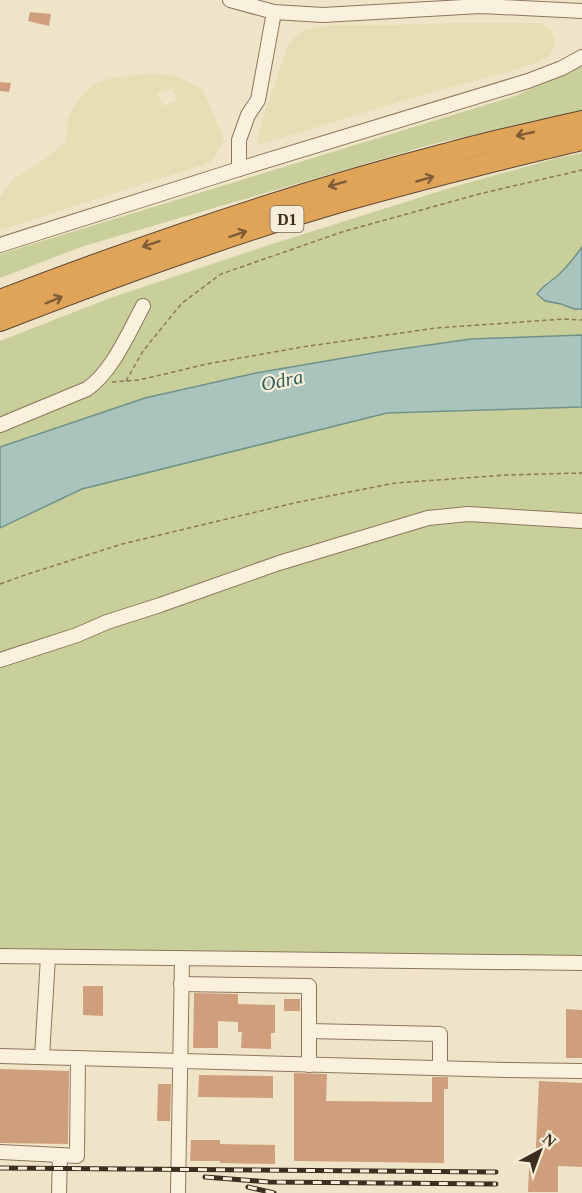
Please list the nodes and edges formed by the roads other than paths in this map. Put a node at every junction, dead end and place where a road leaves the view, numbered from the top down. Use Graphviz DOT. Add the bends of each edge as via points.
graph roads {
  1 [pos="230,0"];
  2 [pos="582,11"];
  3 [pos="274,12"];
  4 [pos="582,57"];
  5 [pos="582,121"];
  6 [pos="582,140"];
  7 [pos="239,169"];
  8 [pos="0,245"];
  9 [pos="0,300"];
  10 [pos="142,306"];
  11 [pos="0,321"];
  12 [pos="0,424"];
  13 [pos="582,521"];
  14 [pos="0,660"];
  15 [pos="0,956"];
  16 [pos="48,957"];
  17 [pos="182,958"];
  18 [pos="582,963"];
  19 [pos="182,984"];
  20 [pos="309,1030"];
  21 [pos="0,1056"];
  22 [pos="42,1057"];
  23 [pos="78,1058"];
  24 [pos="180,1061"];
  25 [pos="309,1065"];
  26 [pos="440,1068"];
  27 [pos="582,1071"];
  28 [pos="0,1152"];
  29 [pos="60,1155"];
  30 [pos="59,1193"];
  31 [pos="178,1193"];
  1 -- 3 [label="street"];
  2 -- 3 [label="street" via="481,6 323,15"];
  3 -- 7 [label="street" via="258,100 239,140"];
  4 -- 7 [label="street" via="528,81"];
  5 -- 9 [label="highway, D1, one-way" via="446,153 313,191 220,220"];
  11 -- 6 [label="highway, D1, one-way" via="244,232 449,172"];
  7 -- 8 [label="street"];
  10 -- 12 [label="street" via="116,356 87,389"];
  13 -- 14 [label="street" via="468,514 428,518 279,563"];
  15 -- 16 [label="street"];
  16 -- 17 [label="street"];
  16 -- 22 [label="street"];
  17 -- 18 [label="street"];
  17 -- 19 [label="street"];
  19 -- 20 [label="street" via="309,986"];
  19 -- 24 [label="street"];
  20 -- 25 [label="street"];
  20 -- 26 [label="street" via="440,1034"];
  21 -- 22 [label="street"];
  22 -- 23 [label="street"];
  23 -- 24 [label="street"];
  23 -- 29 [label="street" via="76,1156"];
  24 -- 25 [label="street"];
  24 -- 31 [label="street"];
  25 -- 26 [label="street"];
  26 -- 27 [label="street"];
  28 -- 29 [label="street"];
  29 -- 30 [label="street"];
}
